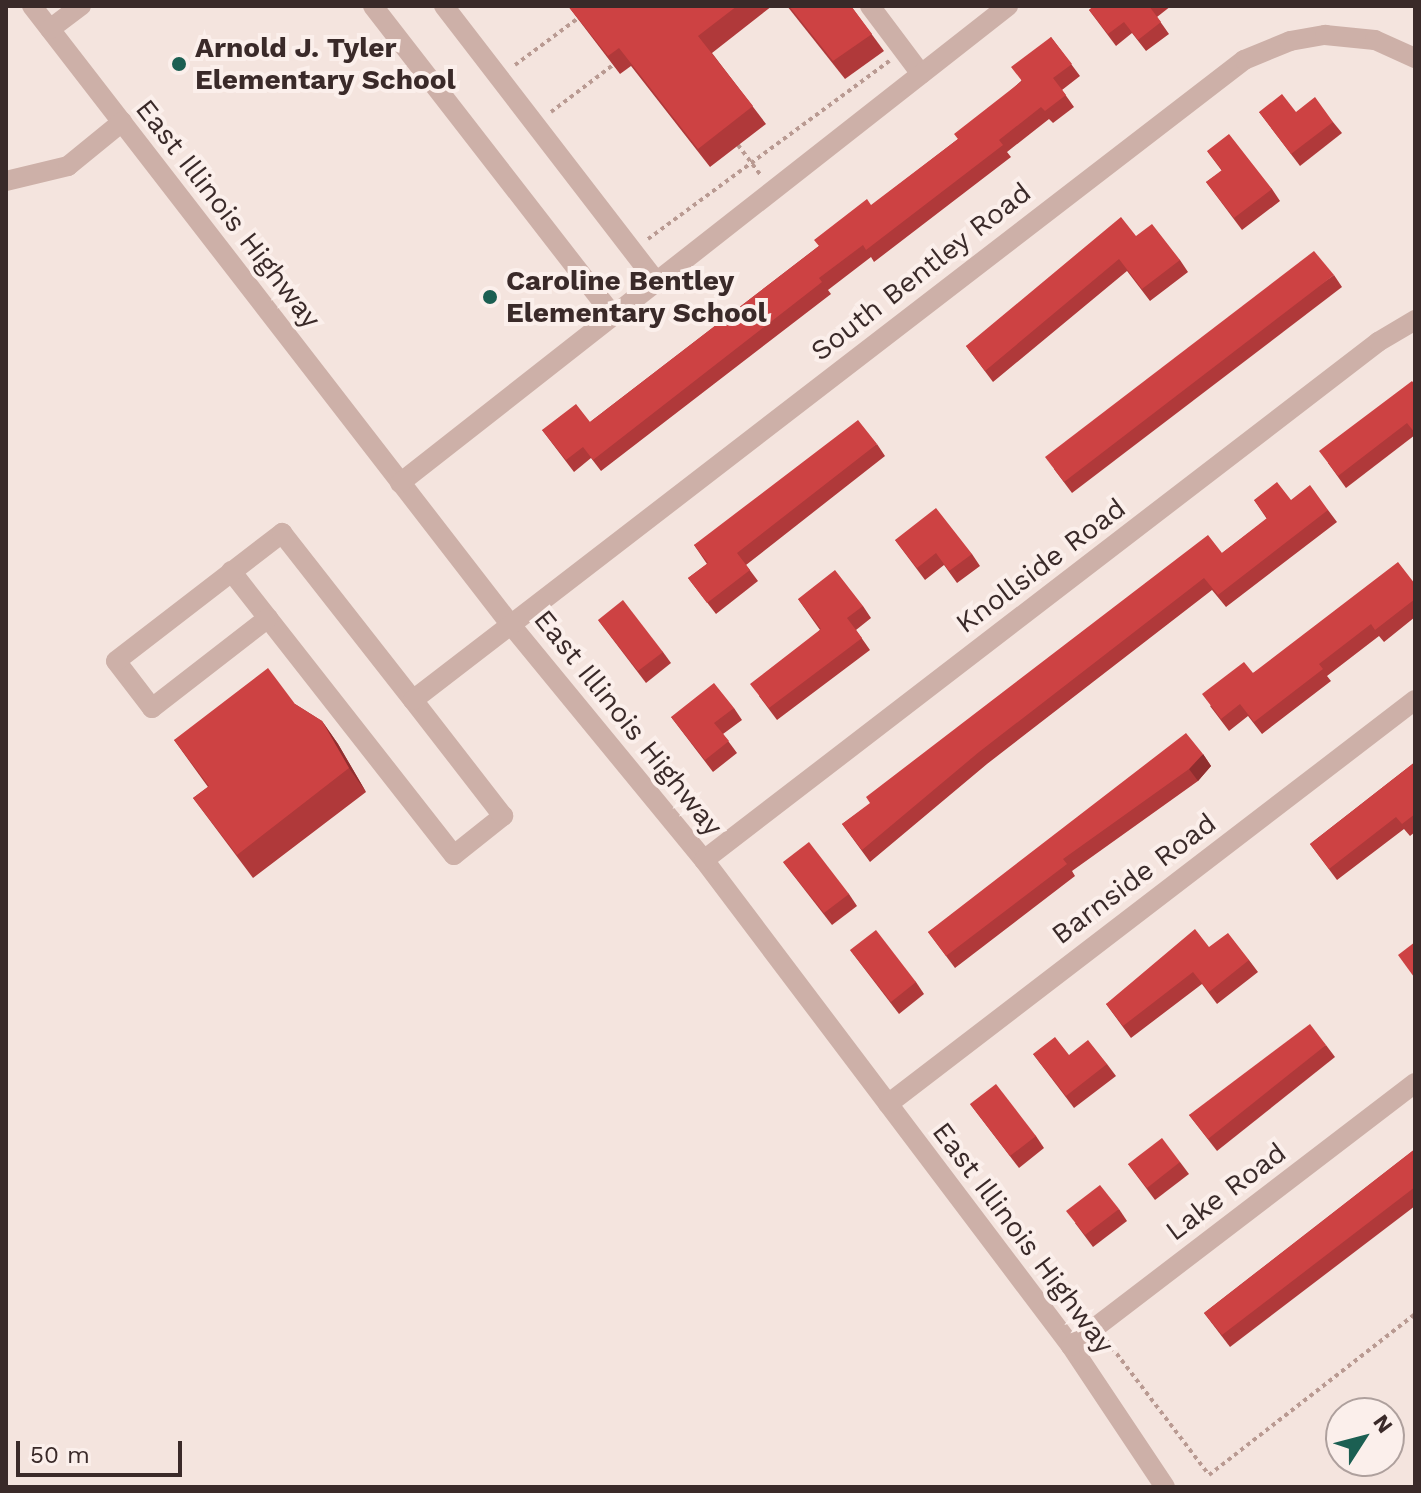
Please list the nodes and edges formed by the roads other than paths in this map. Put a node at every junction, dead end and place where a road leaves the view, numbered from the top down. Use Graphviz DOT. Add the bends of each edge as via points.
graph roads {
  1 [pos="32,6"];
  2 [pos="81,6"];
  3 [pos="373,6"];
  4 [pos="444,6"];
  5 [pos="870,6"];
  6 [pos="1008,6"];
  7 [pos="50,29"];
  8 [pos="1415,58"];
  9 [pos="921,74"];
  10 [pos="122,122"];
  11 [pos="6,181"];
  12 [pos="655,280"];
  13 [pos="612,314"];
  14 [pos="1415,320"];
  15 [pos="400,483"];
  16 [pos="231,571"];
  17 [pos="268,618"];
  18 [pos="511,625"];
  19 [pos="413,700"];
  20 [pos="1415,700"];
  21 [pos="704,860"];
  22 [pos="1415,1083"];
  23 [pos="888,1104"];
  24 [pos="1071,1346"];
  25 [pos="1165,1487"];
  1 -- 7 [label="street, East Illinois Highway"];
  2 -- 7 [label="street"];
  3 -- 13 [label="street"];
  4 -- 12 [label="street"];
  5 -- 9 [label="street"];
  6 -- 9 [label="street"];
  7 -- 10 [label="street, East Illinois Highway"];
  8 -- 18 [label="street, South Bentley Road" via="1393,47 1325,35 1290,41 1244,60"];
  9 -- 12 [label="street"];
  10 -- 11 [label="street" via="68,166"];
  10 -- 15 [label="street, East Illinois Highway"];
  12 -- 13 [label="street"];
  13 -- 15 [label="street"];
  14 -- 21 [label="street, Knollside Road" via="1378,342"];
  15 -- 18 [label="street, East Illinois Highway"];
  16 -- 17 [label="street"];
  16 -- 17 [label="street" via="116,661 152,708"];
  16 -- 19 [label="street" via="282,533"];
  17 -- 19 [label="street" via="454,855 503,816"];
  18 -- 19 [label="street, South Bentley Road"];
  18 -- 21 [label="street, East Illinois Highway"];
  20 -- 23 [label="street, Barnside Road"];
  21 -- 23 [label="street, East Illinois Highway"];
  22 -- 24 [label="street, Lake Road"];
  23 -- 24 [label="street, East Illinois Highway"];
  24 -- 25 [label="street, East Illinois Highway"];
}
